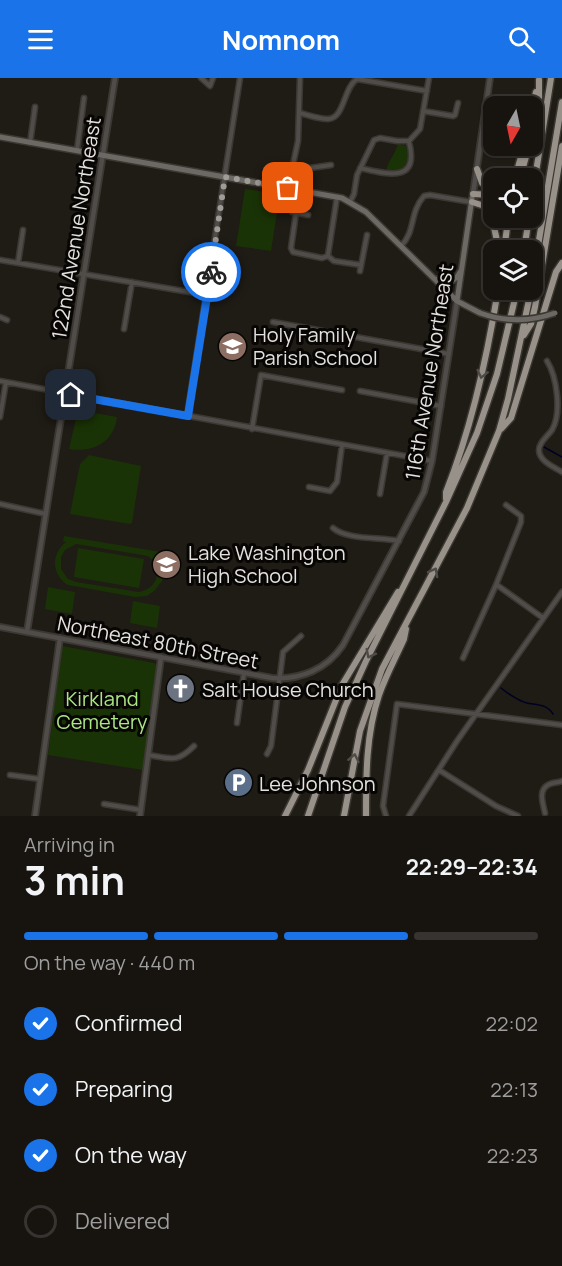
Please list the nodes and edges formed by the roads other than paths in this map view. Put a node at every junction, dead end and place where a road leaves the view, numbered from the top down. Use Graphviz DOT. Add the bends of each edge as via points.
graph roads {
  1 [pos="115,78"];
  2 [pos="201,78"];
  3 [pos="213,78"];
  4 [pos="240,78"];
  5 [pos="300,78"];
  6 [pos="429,78"];
  7 [pos="490,78"];
  8 [pos="551,78"];
  9 [pos="357,79"];
  10 [pos="539,79"];
  11 [pos="427,91"];
  12 [pos="535,96"];
  13 [pos="539,96"];
  14 [pos="84,98"];
  15 [pos="562,102"];
  16 [pos="458,103"];
  17 [pos="35,107"];
  18 [pos="423,111"];
  19 [pos="300,113"];
  20 [pos="0,137"];
  21 [pos="409,141"];
  22 [pos="30,143"];
  23 [pos="562,146"];
  24 [pos="76,150"];
  25 [pos="103,155"];
  26 [pos="331,165"];
  27 [pos="292,166"];
  28 [pos="360,168"];
  29 [pos="537,168"];
  30 [pos="477,170"];
  31 [pos="225,177"];
  32 [pos="483,184"];
  33 [pos="288,188"];
  34 [pos="473,194"];
  35 [pos="483,194"];
  36 [pos="337,197"];
  37 [pos="350,202"];
  38 [pos="472,202"];
  39 [pos="483,206"];
  40 [pos="309,215"];
  41 [pos="23,230"];
  42 [pos="367,235"];
  43 [pos="539,240"];
  44 [pos="401,246"];
  45 [pos="328,256"];
  46 [pos="0,260"];
  47 [pos="18,263"];
  48 [pos="562,263"];
  49 [pos="462,268"];
  50 [pos="85,275"];
  51 [pos="435,278"];
  52 [pos="132,282"];
  53 [pos="207,295"];
  54 [pos="496,300"];
  55 [pos="515,300"];
  56 [pos="529,300"];
  57 [pos="458,301"];
  58 [pos="562,310"];
  59 [pos="0,317"];
  60 [pos="7,320"];
  61 [pos="273,322"];
  62 [pos="124,329"];
  63 [pos="521,338"];
  64 [pos="449,354"];
  65 [pos="547,361"];
  66 [pos="0,381"];
  67 [pos="6,382"];
  68 [pos="342,390"];
  69 [pos="360,391"];
  70 [pos="66,394"];
  71 [pos="441,406"];
  72 [pos="188,416"];
  73 [pos="0,417"];
  74 [pos="252,429"];
  75 [pos="499,431"];
  76 [pos="342,445"];
  77 [pos="387,453"];
  78 [pos="432,461"];
  79 [pos="562,472"];
  80 [pos="309,487"];
  81 [pos="380,494"];
  82 [pos="446,502"];
  83 [pos="0,504"];
  84 [pos="506,505"];
  85 [pos="46,514"];
  86 [pos="333,528"];
  87 [pos="400,541"];
  88 [pos="406,583"];
  89 [pos="496,585"];
  90 [pos="562,592"];
  91 [pos="543,618"];
  92 [pos="407,623"];
  93 [pos="0,627"];
  94 [pos="27,632"];
  95 [pos="302,636"];
  96 [pos="60,638"];
  97 [pos="161,657"];
  98 [pos="463,658"];
  99 [pos="311,672"];
  100 [pos="244,673"];
  101 [pos="279,679"];
  102 [pos="476,714"];
  103 [pos="237,723"];
  104 [pos="562,725"];
  105 [pos="194,746"];
  106 [pos="267,754"];
  107 [pos="148,755"];
  108 [pos="439,770"];
  109 [pos="10,775"];
  110 [pos="40,779"];
  111 [pos="562,781"];
  112 [pos="104,804"];
  113 [pos="141,810"];
  114 [pos="545,813"];
  115 [pos="413,815"];
  116 [pos="36,816"];
  117 [pos="140,816"];
  118 [pos="285,816"];
  119 [pos="308,816"];
  120 [pos="344,816"];
  121 [pos="366,816"];
  122 [pos="386,816"];
  123 [pos="518,816"];
  1 -- 25 [label="street, 122nd Avenue Northeast"];
  2 -- 3 [label="street" via="210,86"];
  4 -- 31 [label="street"];
  5 -- 19 [label="street"];
  6 -- 11 [label="street"];
  7 -- 30 [label="street, 116th Avenue Northeast"];
  8 -- 29 [label="highway"];
  9 -- 11 [label="street"];
  9 -- 19 [label="street" via="335,117"];
  10 -- 12 [label="highway"];
  10 -- 13 [label="highway"];
  11 -- 18 [label="street"];
  14 -- 24 [label="street"];
  15 -- 43 [label="highway"];
  16 -- 18 [label="street" via="453,116"];
  17 -- 22 [label="street"];
  18 -- 21 [label="street" via="418,134"];
  19 -- 27 [label="street"];
  20 -- 22 [label="main road"];
  21 -- 28 [label="street" via="374,140"];
  21 -- 28 [label="street" via="411,160 400,174"];
  22 -- 24 [label="main road"];
  23 -- 63 [label="highway" via="536,307"];
  24 -- 25 [label="main road"];
  25 -- 31 [label="main road"];
  25 -- 50 [label="street, 122nd Avenue Northeast"];
  26 -- 27 [label="street"];
  27 -- 33 [label="street"];
  28 -- 37 [label="street"];
  30 -- 32 [label="highway"];
  30 -- 34 [label="street, 116th Avenue Northeast"];
  31 -- 33 [label="main road"];
  31 -- 53 [label="street"];
  33 -- 36 [label="main road"];
  34 -- 35 [label="highway"];
  34 -- 38 [label="main road, 116th Avenue Northeast"];
  36 -- 37 [label="main road"];
  36 -- 45 [label="street"];
  37 -- 44 [label="main road"];
  38 -- 39 [label="highway"];
  38 -- 44 [label="street" via="424,196 414,211 410,234"];
  38 -- 49 [label="main road, 116th Avenue Northeast"];
  40 -- 45 [label="street" via="294,212 292,251"];
  41 -- 47 [label="street"];
  42 -- 45 [label="street" via="361,268"];
  44 -- 51 [label="main road"];
  46 -- 47 [label="street"];
  47 -- 50 [label="street"];
  48 -- 75 [label="highway" via="511,418"];
  49 -- 51 [label="main road" via="454,280"];
  49 -- 57 [label="main road, 116th Avenue Northeast"];
  50 -- 52 [label="street"];
  50 -- 70 [label="street, 122nd Avenue Northeast"];
  51 -- 57 [label="main road"];
  52 -- 53 [label="street"];
  52 -- 62 [label="street"];
  53 -- 72 [label="street"];
  54 -- 82 [label="highway, one-way" via="473,413"];
  55 -- 82 [label="highway" via="488,403"];
  56 -- 63 [label="highway"];
  57 -- 58 [label="main road, bridge" via="480,313 517,320"];
  57 -- 64 [label="street, 116th Avenue Northeast"];
  59 -- 60 [label="street"];
  61 -- 64 [label="street"];
  63 -- 75 [label="highway"];
  64 -- 71 [label="street, 116th Avenue Northeast"];
  65 -- 79 [label="street" via="552,370 556,418 539,451 541,457"];
  66 -- 67 [label="street"];
  67 -- 70 [label="street"];
  67 -- 73 [label="street"];
  68 -- 74 [label="street" via="261,375"];
  69 -- 71 [label="street"];
  70 -- 72 [label="street"];
  70 -- 85 [label="street, 122nd Avenue Northeast"];
  71 -- 78 [label="street, 116th Avenue Northeast"];
  72 -- 74 [label="street"];
  74 -- 76 [label="street"];
  92 -- 75 [label="highway, one-way" via="467,508"];
  76 -- 77 [label="street"];
  76 -- 80 [label="street" via="337,482 330,491"];
  77 -- 78 [label="street"];
  77 -- 81 [label="street"];
  78 -- 87 [label="street, 116th Avenue Northeast" via="421,502"];
  82 -- 88 [label="highway"];
  83 -- 85 [label="street"];
  84 -- 89 [label="street" via="521,516"];
  85 -- 94 [label="street, 122nd Avenue Northeast"];
  86 -- 87 [label="street" via="340,534"];
  87 -- 99 [label="street, 116th Avenue Northeast" via="339,652"];
  88 -- 118 [label="highway" via="342,685"];
  88 -- 119 [label="highway, one-way" via="345,707"];
  89 -- 91 [label="street"];
  89 -- 98 [label="street"];
  90 -- 91 [label="street"];
  91 -- 102 [label="street"];
  120 -- 92 [label="highway, one-way" via="366,710 382,669"];
  92 -- 121 [label="highway" via="405,639 379,696 370,733"];
  93 -- 94 [label="street, Northeast 80th Street"];
  94 -- 96 [label="street, Northeast 80th Street"];
  95 -- 101 [label="street" via="283,652"];
  96 -- 97 [label="street, Northeast 80th Street"];
  96 -- 110 [label="street"];
  97 -- 100 [label="street, Northeast 80th Street"];
  97 -- 107 [label="street"];
  99 -- 101 [label="street, Northeast 80th Street"];
  100 -- 101 [label="street, Northeast 80th Street"];
  100 -- 103 [label="street"];
  101 -- 106 [label="street"];
  102 -- 104 [label="street"];
  102 -- 108 [label="street"];
  102 -- 122 [label="street" via="397,704 383,806"];
  105 -- 107 [label="street" via="178,758"];
  107 -- 113 [label="street"];
  108 -- 115 [label="street"];
  108 -- 123 [label="street"];
  109 -- 110 [label="street"];
  110 -- 116 [label="street"];
  111 -- 114 [label="street" via="549,783 543,789"];
  112 -- 113 [label="street"];
  113 -- 117 [label="street"];
}
